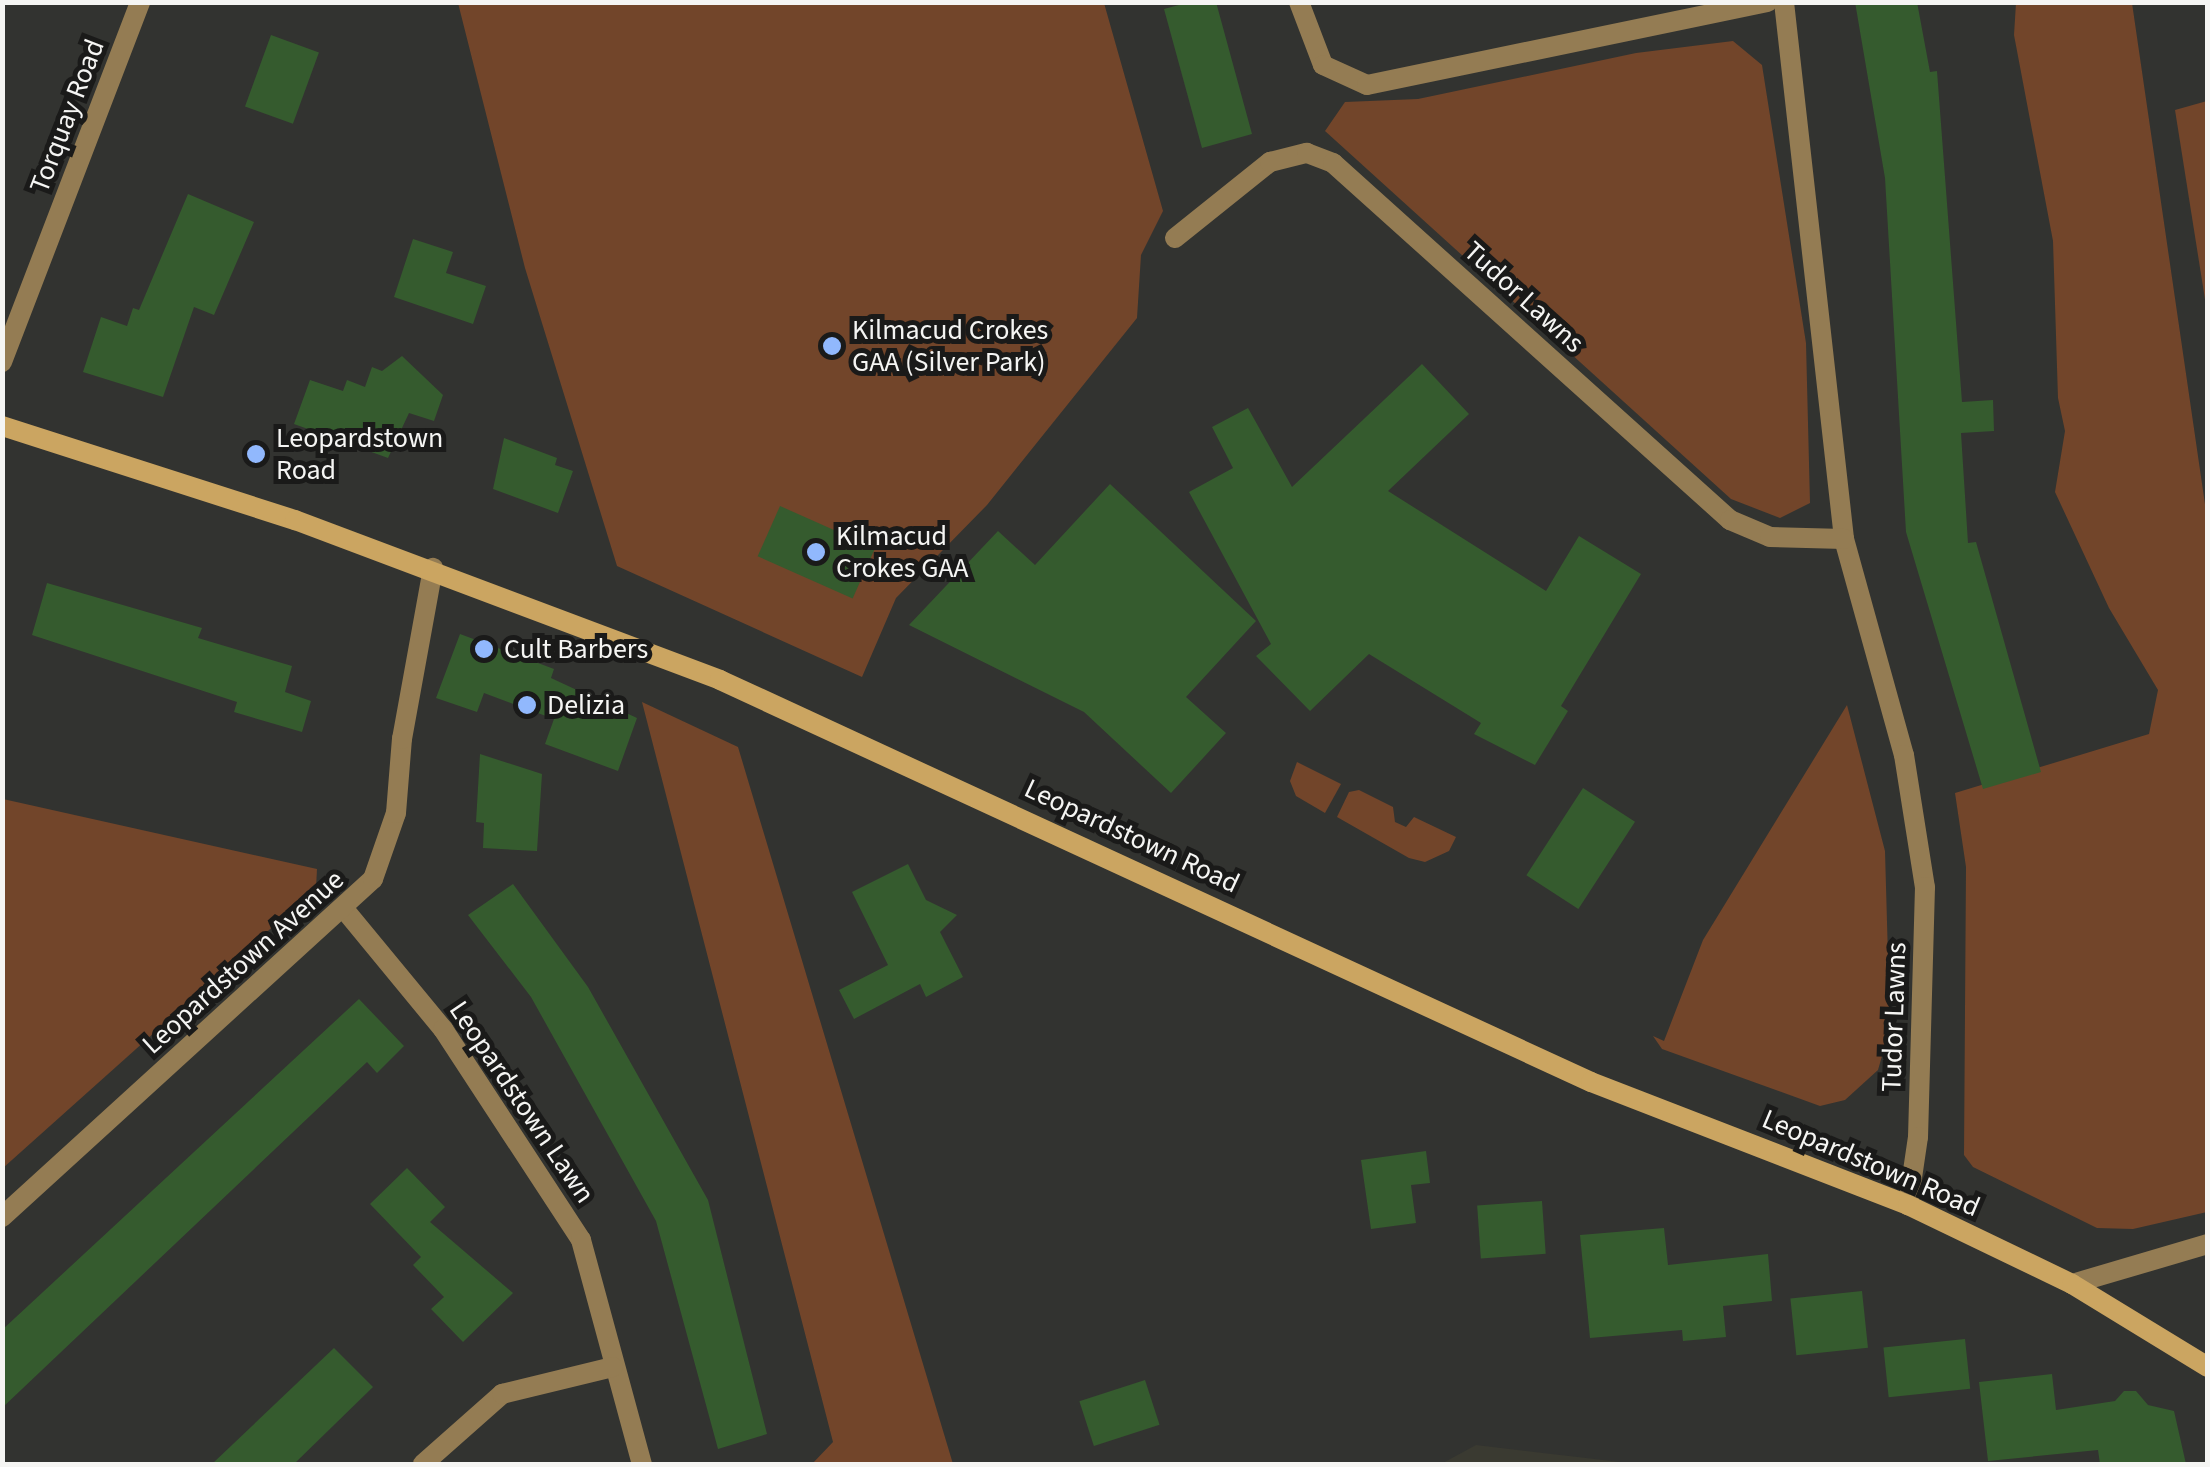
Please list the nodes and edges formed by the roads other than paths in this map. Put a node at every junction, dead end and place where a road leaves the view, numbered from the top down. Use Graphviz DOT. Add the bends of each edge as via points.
graph roads {
  1 [pos="140,2"];
  2 [pos="1299,2"];
  3 [pos="1767,2"];
  4 [pos="1784,2"];
  5 [pos="1174,238"];
  6 [pos="2,362"];
  7 [pos="2,426"];
  8 [pos="1844,540"];
  9 [pos="432,568"];
  10 [pos="344,909"];
  11 [pos="1908,1205"];
  12 [pos="2,1217"];
  13 [pos="2208,1244"];
  14 [pos="2072,1284"];
  15 [pos="2208,1366"];
  16 [pos="613,1367"];
  17 [pos="423,1464"];
  18 [pos="642,1464"];
  1 -- 6 [label="street, Torquay Road"];
  2 -- 3 [label="street" via="1308,41 1323,65 1367,85"];
  4 -- 8 [label="street, Tudor Lawns"];
  5 -- 8 [label="street, Tudor Lawns" via="1270,162 1307,153 1334,163 1730,520 1770,537"];
  7 -- 9 [label="main road, Leopardstown Road"];
  8 -- 11 [label="street, Tudor Lawns" via="1904,756 1925,887 1918,1138"];
  9 -- 10 [label="street, Leopardstown Avenue" via="387,850 374,880"];
  9 -- 11 [label="main road, Leopardstown Road" via="666,657 861,742 1590,1082"];
  10 -- 12 [label="street, Leopardstown Avenue"];
  10 -- 16 [label="street, Leopardstown Lawn" via="443,1029 581,1240"];
  11 -- 14 [label="main road, Leopardstown Road"];
  13 -- 14 [label="street"];
  14 -- 15 [label="main road, Leopardstown Road"];
  16 -- 17 [label="street" via="502,1394"];
  16 -- 18 [label="street, Leopardstown Lawn"];
}
